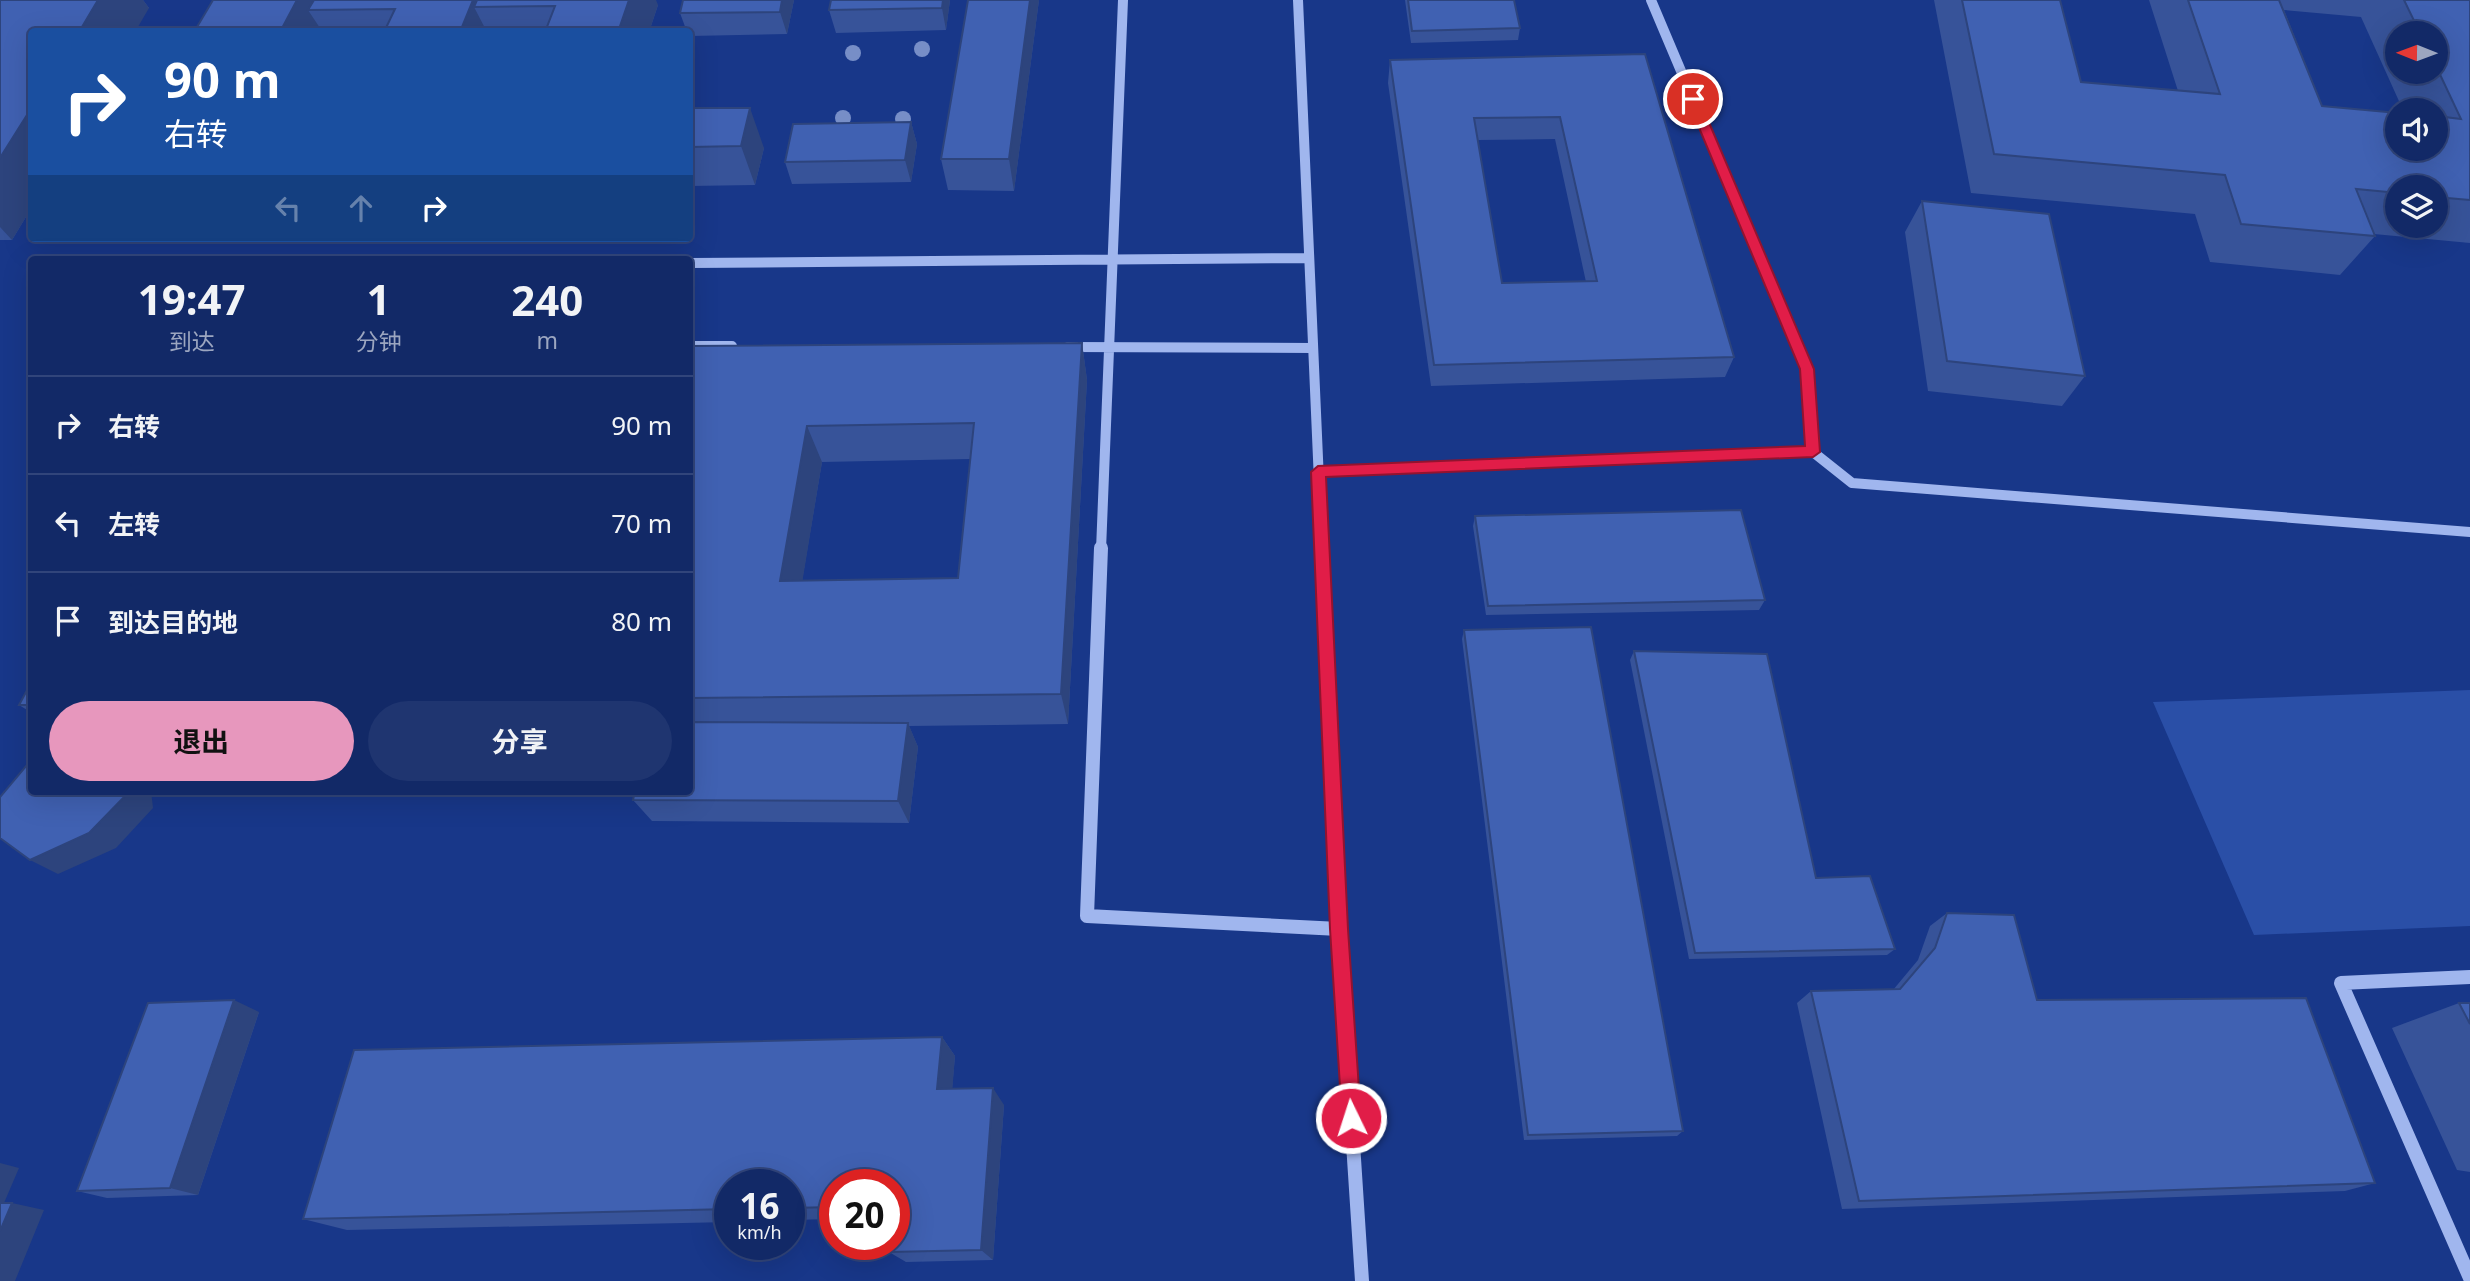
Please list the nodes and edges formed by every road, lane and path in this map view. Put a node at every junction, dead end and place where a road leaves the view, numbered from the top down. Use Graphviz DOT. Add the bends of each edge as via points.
graph roads {
  1 [pos="1124,0"];
  2 [pos="1298,0"];
  3 [pos="1651,0"];
  4 [pos="1309,258"];
  5 [pos="1113,260"];
  6 [pos="693,263"];
  7 [pos="693,346"];
  8 [pos="746,346"];
  9 [pos="1053,347"];
  10 [pos="1109,347"];
  11 [pos="1313,348"];
  12 [pos="1813,452"];
  13 [pos="1318,472"];
  14 [pos="2470,532"];
  15 [pos="1339,929"];
  16 [pos="2470,977"];
  17 [pos="2470,1278"];
  18 [pos="1362,1281"];
  1 -- 5 [label="lane"];
  2 -- 4 [label="lane"];
  3 -- 12 [label="lane" via="1807,369"];
  4 -- 5 [label="lane"];
  4 -- 11 [label="lane"];
  5 -- 6 [label="lane"];
  5 -- 10 [label="lane"];
  7 -- 8 [label="lane"];
  9 -- 10 [label="lane"];
  10 -- 11 [label="lane"];
  10 -- 15 [label="lane" via="1087,916"];
  11 -- 13 [label="lane"];
  12 -- 13 [label="lane"];
  12 -- 14 [label="lane" via="1852,483"];
  13 -- 15 [label="lane"];
  15 -- 18 [label="lane"];
  16 -- 17 [label="lane" via="2342,983"];
}
